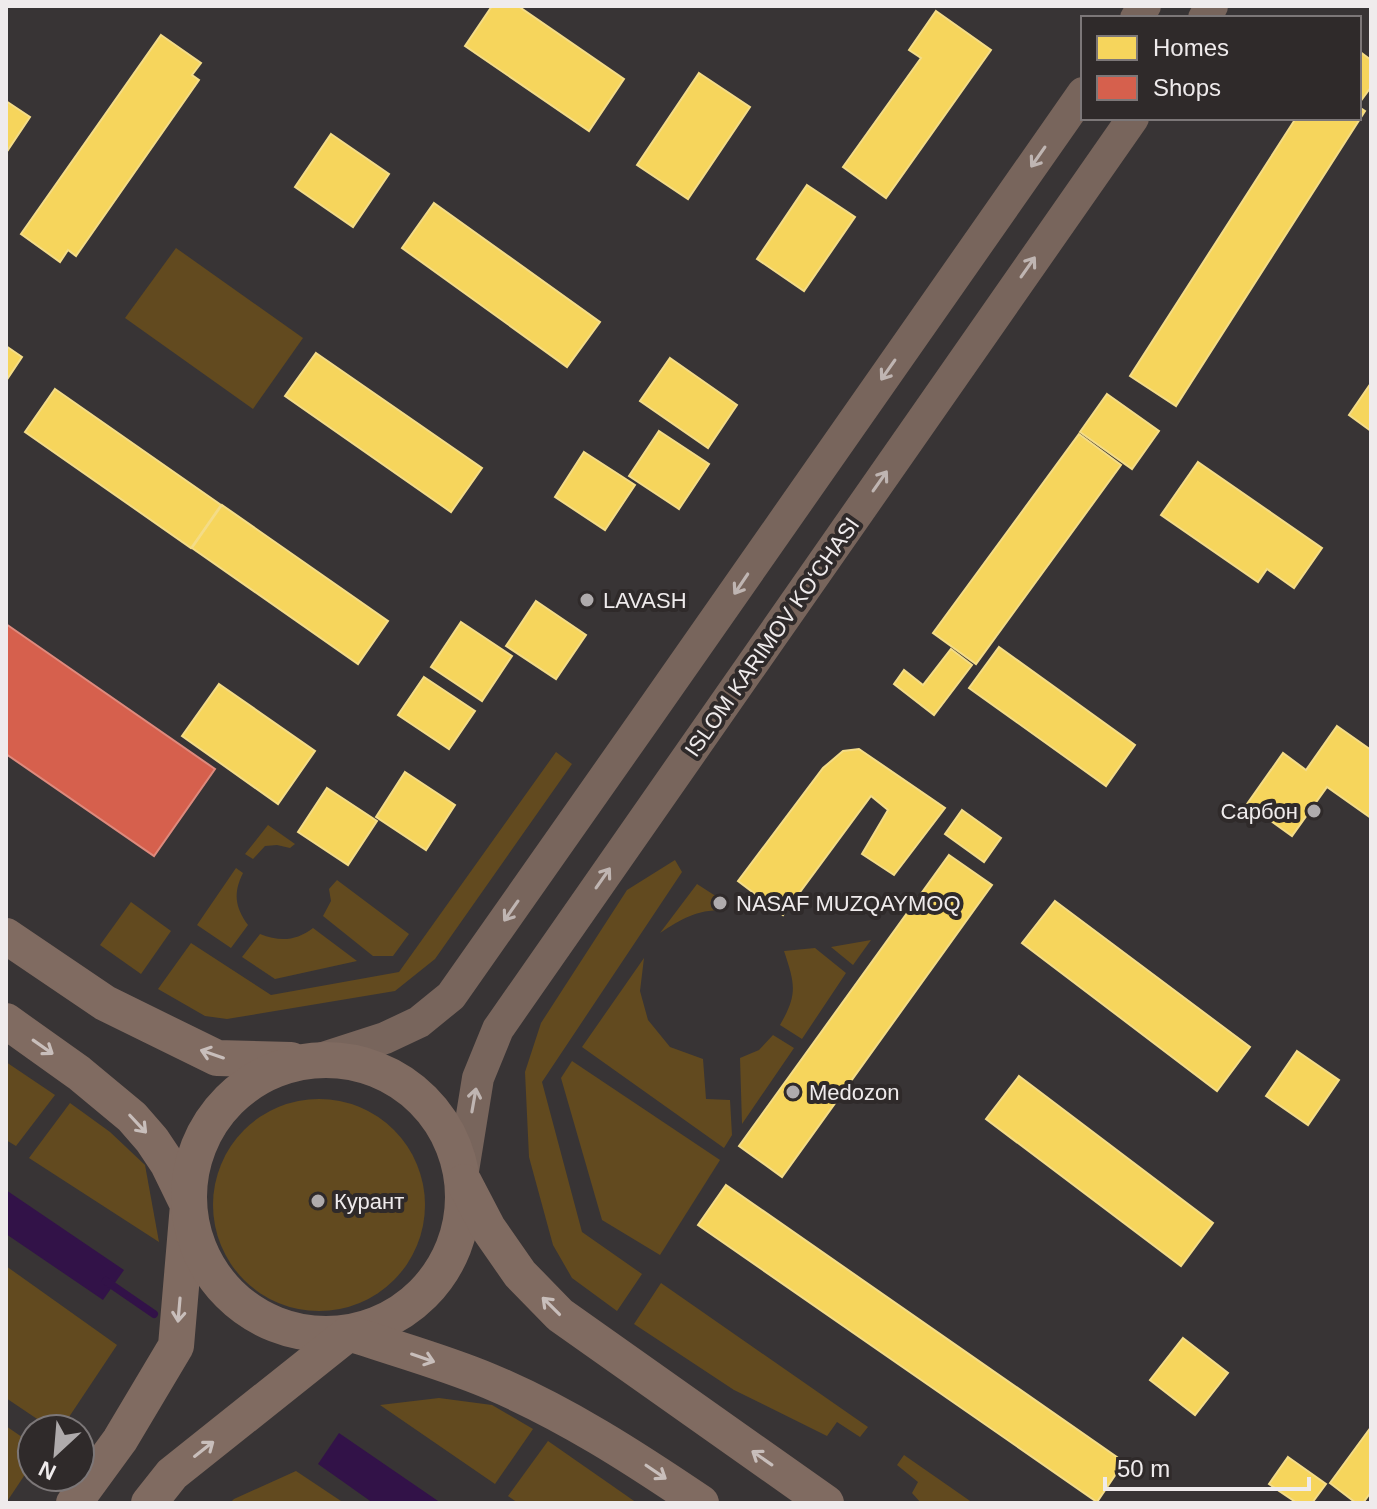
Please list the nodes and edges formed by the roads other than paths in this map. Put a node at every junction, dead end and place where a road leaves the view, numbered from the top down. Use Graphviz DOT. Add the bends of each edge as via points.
graph roads {
  1 [pos="1081,96"];
  2 [pos="1132,120"];
  3 [pos="6,936"];
  4 [pos="6,1021"];
  5 [pos="317,1060"];
  6 [pos="462,1177"];
  7 [pos="188,1205"];
  8 [pos="349,1333"];
  9 [pos="74,1503"];
  10 [pos="149,1503"];
  11 [pos="701,1503"];
  12 [pos="826,1503"];
  1 -- 5 [label="main road, one-way" via="451,996 419,1022"];
  6 -- 2 [label="main road, ISLOM KARIMOV KO‘CHASI, one-way" via="478,1078 498,1029"];
  5 -- 3 [label="main road, one-way" via="217,1058 105,1003"];
  4 -- 7 [label="main road, one-way" via="132,1117 168,1164"];
  5 -- 6 [label="main road" via="358,1064 395,1079 417,1096 450,1138"];
  5 -- 7 [label="main road" via="275,1069 238,1091 209,1123 192,1162"];
  6 -- 8 [label="main road" via="462,1220 448,1260 424,1294 389,1320"];
  12 -- 6 [label="main road, one-way" via="560,1315 520,1274"];
  7 -- 8 [label="main road" via="198,1250 223,1289 259,1318 303,1333"];
  7 -- 9 [label="main road, one-way" via="176,1346 120,1440"];
  10 -- 8 [label="main road, one-way" via="172,1474"];
  8 -- 11 [label="main road, one-way" via="521,1395 627,1453"];
}
